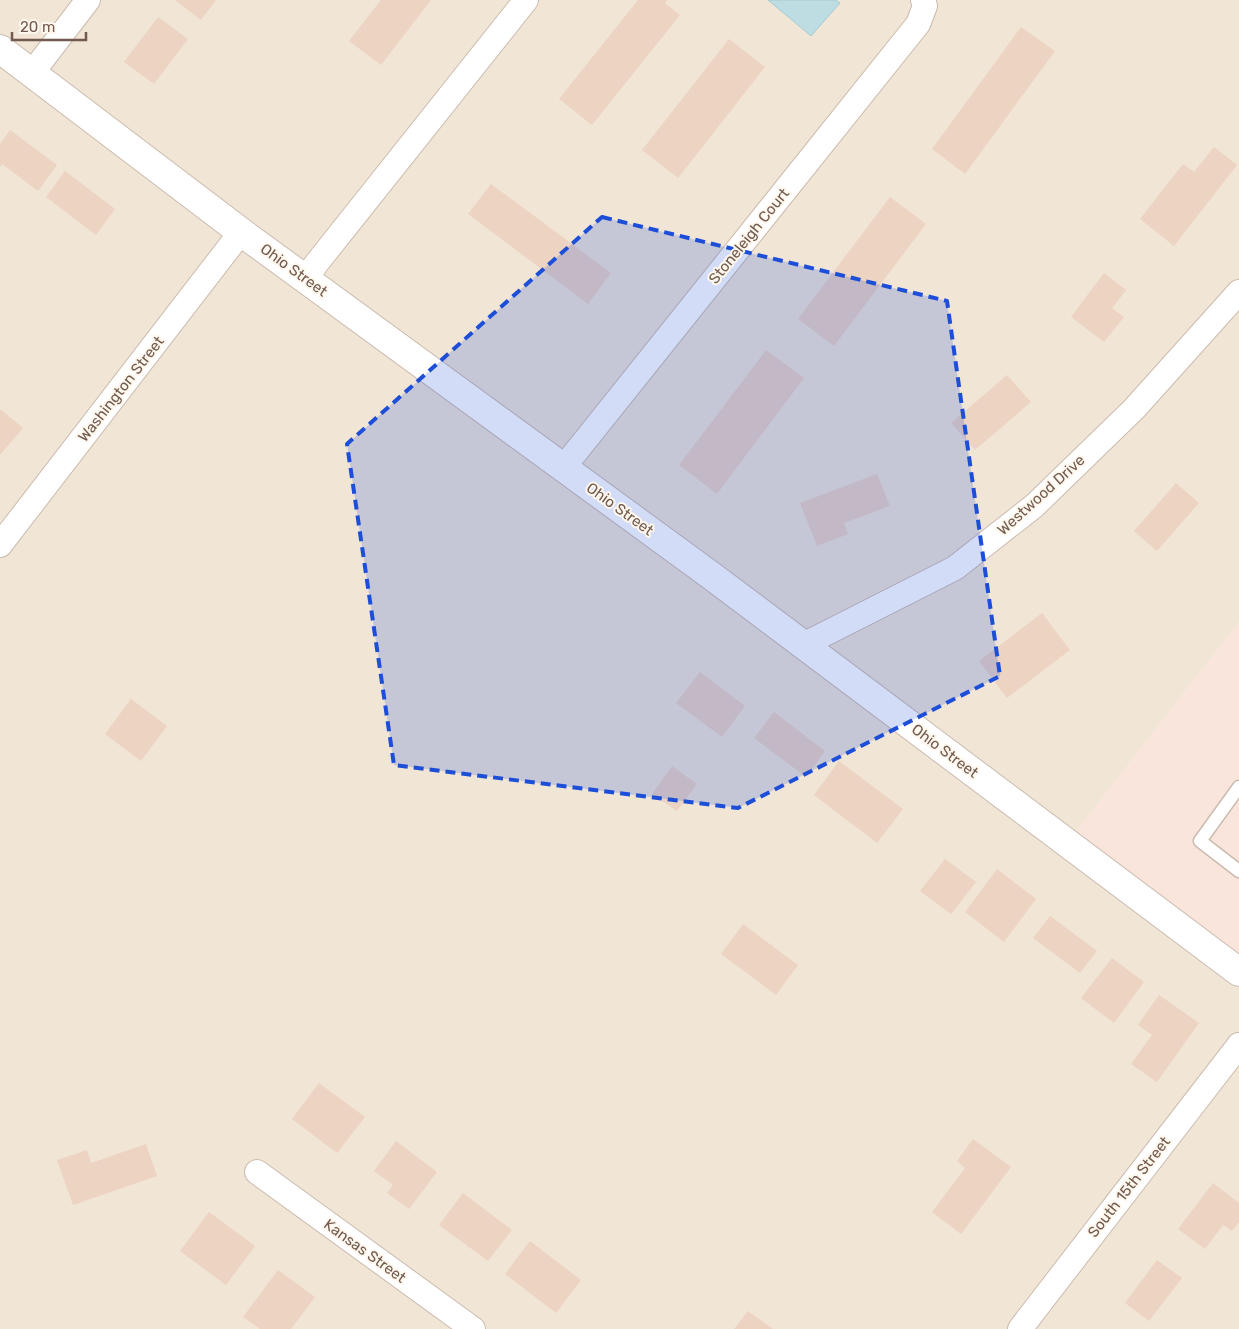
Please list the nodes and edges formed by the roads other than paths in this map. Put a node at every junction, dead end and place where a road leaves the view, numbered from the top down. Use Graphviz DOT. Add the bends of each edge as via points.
graph roads {
  1 [pos="88,0"];
  2 [pos="526,0"];
  3 [pos="923,0"];
  4 [pos="0,49"];
  5 [pos="32,73"];
  6 [pos="241,232"];
  7 [pos="306,279"];
  8 [pos="1239,292"];
  9 [pos="563,468"];
  10 [pos="0,545"];
  11 [pos="803,645"];
  12 [pos="1239,787"];
  13 [pos="1239,871"];
  14 [pos="1239,972"];
  15 [pos="1239,1045"];
  16 [pos="257,1172"];
  17 [pos="473,1329"];
  18 [pos="1020,1329"];
  1 -- 5 [label="street"];
  2 -- 7 [label="street"];
  3 -- 9 [label="street, Stoneleigh Court" via="925,6 918,24"];
  4 -- 5 [label="street, Ohio Street"];
  5 -- 6 [label="street, Ohio Street"];
  6 -- 7 [label="street, Ohio Street"];
  6 -- 10 [label="street, Washington Street"];
  7 -- 9 [label="street, Ohio Street"];
  8 -- 11 [label="street, Westwood Drive" via="1134,409 1034,506 954,568"];
  9 -- 11 [label="street, Ohio Street"];
  11 -- 14 [label="street, Ohio Street"];
  12 -- 13 [label="lane" via="1200,841"];
  15 -- 18 [label="street, South 15th Street"];
  16 -- 17 [label="street, Kansas Street"];
}
